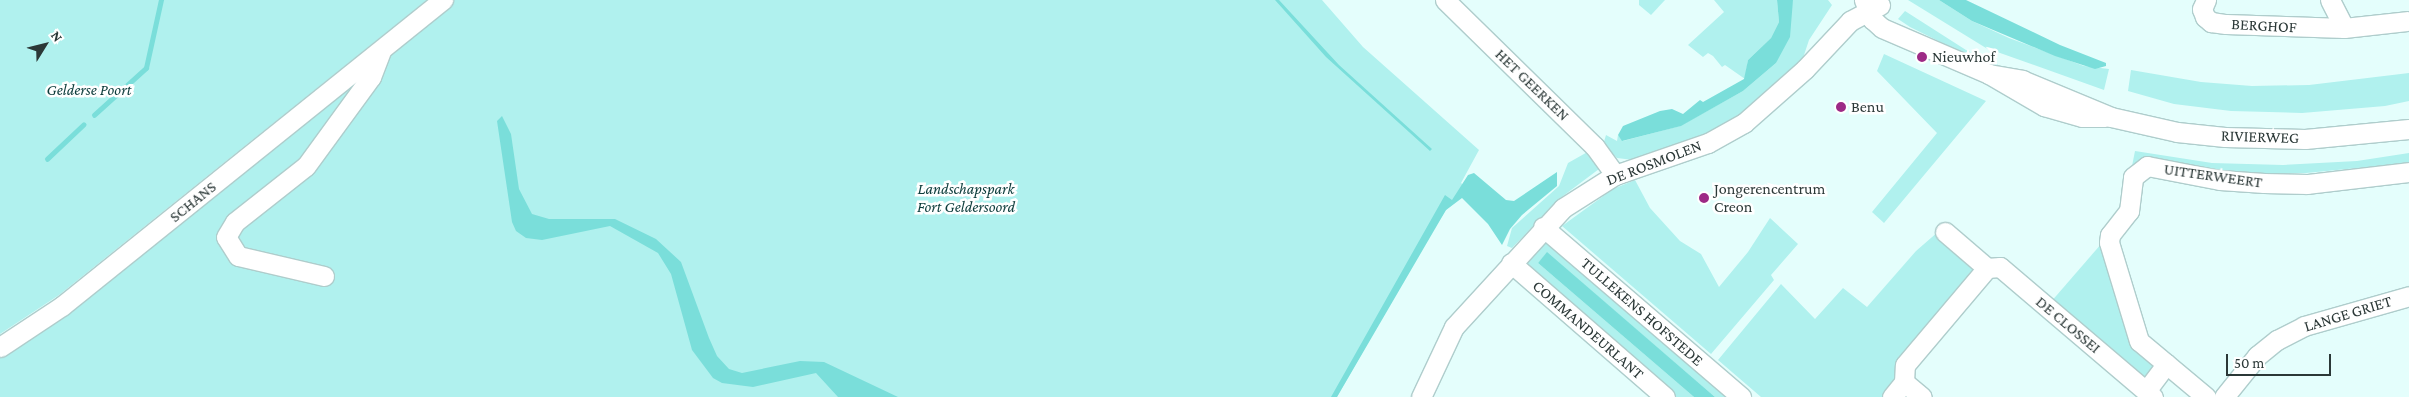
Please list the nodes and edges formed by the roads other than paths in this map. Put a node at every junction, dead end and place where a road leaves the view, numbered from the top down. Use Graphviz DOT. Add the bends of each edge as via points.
graph roads {
  1 [pos="444,0"];
  2 [pos="1445,0"];
  3 [pos="2206,0"];
  4 [pos="2330,0"];
  5 [pos="1872,4"];
  6 [pos="2407,21"];
  7 [pos="2344,28"];
  8 [pos="382,50"];
  9 [pos="2409,128"];
  10 [pos="2409,172"];
  11 [pos="1616,175"];
  12 [pos="1543,227"];
  13 [pos="1945,232"];
  14 [pos="1511,263"];
  15 [pos="1987,268"];
  16 [pos="324,276"];
  17 [pos="2409,296"];
  18 [pos="0,347"];
  19 [pos="2166,364"];
  20 [pos="1904,382"];
  21 [pos="1429,394"];
  22 [pos="2149,394"];
  23 [pos="1665,397"];
  24 [pos="1741,397"];
  25 [pos="1892,397"];
  26 [pos="1922,397"];
  27 [pos="2206,397"];
  28 [pos="2224,397"];
  1 -- 8 [label="street, SCHANS"];
  2 -- 11 [label="street, HET GEERKEN" via="1595,147"];
  3 -- 7 [label="street, BERGHOF" via="2202,9 2212,22 2275,28"];
  4 -- 7 [label="street"];
  5 -- 9 [label="street, RIVIERWEG" via="1882,28 1989,74 2022,80 2111,117 2177,132 2244,138 2306,139"];
  5 -- 11 [label="street, DE ROSMOLEN" via="1744,122 1708,143"];
  6 -- 7 [label="street, BERGHOF"];
  8 -- 16 [label="street, SCHANS" via="371,77 306,166 235,222 226,237 238,256"];
  8 -- 18 [label="street, SCHANS" via="62,306"];
  10 -- 19 [label="street, UITTERWEERT" via="2307,184 2220,180 2148,166 2133,177 2129,211 2110,235 2109,242 2139,341"];
  11 -- 12 [label="street, DE ROSMOLEN" via="1584,192"];
  12 -- 14 [label="street, DE ROSMOLEN"];
  12 -- 24 [label="street, TULLEKENS HOFSTEDE"];
  13 -- 15 [label="street, DE CLOSSEI"];
  14 -- 21 [label="street, DE ROSMOLEN" via="1454,327"];
  14 -- 23 [label="street, COMMANDEURLANT"];
  15 -- 20 [label="street" via="1905,365"];
  15 -- 22 [label="street, DE CLOSSEI" via="2000,267"];
  17 -- 28 [label="street, LANGE GRIET" via="2304,326 2277,340 2257,356"];
  19 -- 22 [label="street, DE CLOSSEI"];
  19 -- 27 [label="street, UITTERWEERT"];
  20 -- 25 [label="street"];
  20 -- 26 [label="street"];
}
